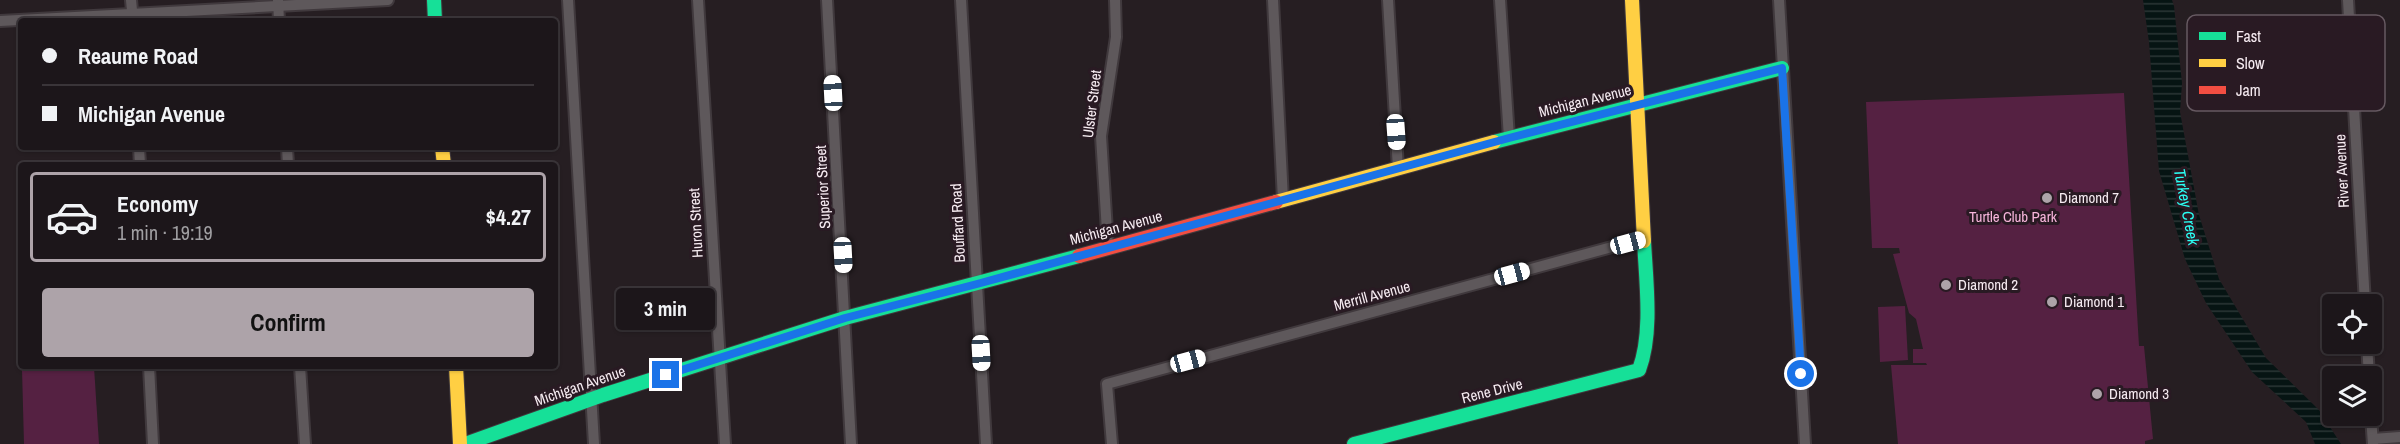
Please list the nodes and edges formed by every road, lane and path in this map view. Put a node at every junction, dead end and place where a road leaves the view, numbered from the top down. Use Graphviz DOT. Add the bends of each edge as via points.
graph roads {
  1 [pos="131,0"];
  2 [pos="388,0"];
  3 [pos="434,0"];
  4 [pos="568,0"];
  5 [pos="698,0"];
  6 [pos="827,0"];
  7 [pos="961,0"];
  8 [pos="1115,0"];
  9 [pos="1273,0"];
  10 [pos="1388,0"];
  11 [pos="1500,0"];
  12 [pos="1632,0"];
  13 [pos="1779,0"];
  14 [pos="2348,0"];
  15 [pos="278,3"];
  16 [pos="2349,15"];
  17 [pos="133,18"];
  18 [pos="279,18"];
  19 [pos="435,18"];
  20 [pos="0,21"];
  21 [pos="18,21"];
  22 [pos="1782,68"];
  23 [pos="1638,105"];
  24 [pos="2354,111"];
  25 [pos="1509,138"];
  26 [pos="1398,169"];
  27 [pos="1284,200"];
  28 [pos="1645,238"];
  29 [pos="1108,247"];
  30 [pos="977,284"];
  31 [pos="2364,294"];
  32 [pos="845,318"];
  33 [pos="720,358"];
  34 [pos="149,369"];
  35 [pos="300,369"];
  36 [pos="456,369"];
  37 [pos="591,399"];
  38 [pos="2372,426"];
  39 [pos="2400,437"];
  40 [pos="2373,442"];
  41 [pos="153,444"];
  42 [pos="305,444"];
  43 [pos="460,444"];
  44 [pos="465,444"];
  45 [pos="594,444"];
  46 [pos="725,444"];
  47 [pos="852,444"];
  48 [pos="986,444"];
  49 [pos="1112,444"];
  50 [pos="1354,444"];
  51 [pos="1805,444"];
  1 -- 17 [label="street"];
  2 -- 15 [label="street"];
  3 -- 19 [label="street"];
  4 -- 37 [label="street"];
  5 -- 33 [label="street, Huron Street"];
  6 -- 32 [label="street, Superior Street"];
  7 -- 30 [label="street, Bouffard Road"];
  8 -- 29 [label="street, Ulster Street" via="1116,37 1101,136"];
  9 -- 27 [label="street"];
  10 -- 26 [label="street"];
  11 -- 25 [label="street"];
  12 -- 23 [label="street"];
  13 -- 22 [label="street"];
  14 -- 16 [label="street, River Avenue"];
  15 -- 17 [label="street"];
  15 -- 18 [label="street"];
  20 -- 21 [label="street"];
  22 -- 23 [label="street, Michigan Avenue"];
  22 -- 51 [label="street"];
  23 -- 25 [label="street, Michigan Avenue"];
  23 -- 28 [label="street"];
  24 -- 31 [label="street, River Avenue"];
  25 -- 26 [label="street, Michigan Avenue"];
  26 -- 27 [label="street, Michigan Avenue"];
  27 -- 29 [label="street, Michigan Avenue"];
  28 -- 49 [label="street, Merrill Avenue" via="1107,384"];
  28 -- 50 [label="street, Rene Drive" via="1645,354 1639,370"];
  29 -- 30 [label="street, Michigan Avenue"];
  30 -- 32 [label="street, Michigan Avenue"];
  30 -- 48 [label="street, Bouffard Road"];
  32 -- 33 [label="street, Michigan Avenue"];
  32 -- 47 [label="street, Superior Street"];
  33 -- 37 [label="street, Michigan Avenue"];
  33 -- 46 [label="street, Huron Street"];
  34 -- 41 [label="street"];
  35 -- 42 [label="street"];
  36 -- 43 [label="street"];
  37 -- 44 [label="street, Michigan Avenue"];
  37 -- 45 [label="street"];
  38 -- 40 [label="street"];
  39 -- 40 [label="street"];
}
